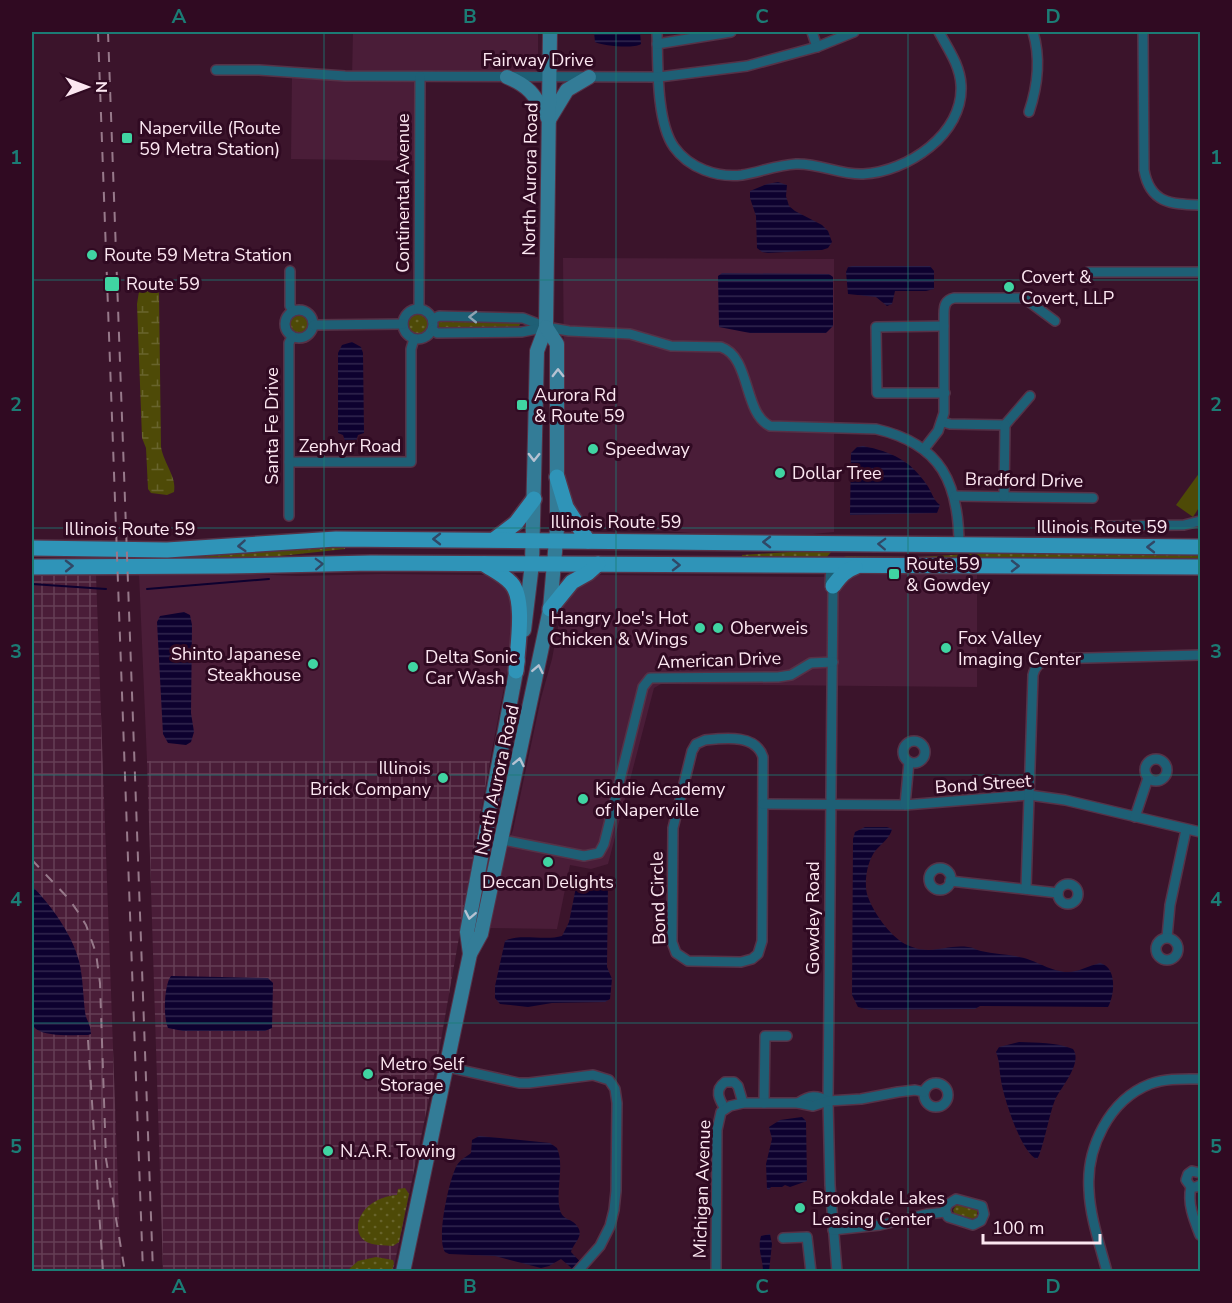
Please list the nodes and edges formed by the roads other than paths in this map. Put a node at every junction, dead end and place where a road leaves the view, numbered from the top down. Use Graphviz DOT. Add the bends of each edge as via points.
graph roads {
  1 [pos="550,32"];
  2 [pos="657,32"];
  3 [pos="731,32"];
  4 [pos="812,32"];
  5 [pos="854,32"];
  6 [pos="939,32"];
  7 [pos="1033,32"];
  8 [pos="1143,32"];
  9 [pos="657,44"];
  10 [pos="817,47"];
  11 [pos="216,70"];
  12 [pos="420,77"];
  13 [pos="507,77"];
  14 [pos="549,77"];
  15 [pos="589,77"];
  16 [pos="659,77"];
  17 [pos="1029,112"];
  18 [pos="549,120"];
  19 [pos="1200,205"];
  20 [pos="290,271"];
  21 [pos="1088,272"];
  22 [pos="1200,272"];
  23 [pos="419,309"];
  24 [pos="293,311"];
  25 [pos="433,319"];
  26 [pos="1055,321"];
  27 [pos="403,324"];
  28 [pos="314,325"];
  29 [pos="944,326"];
  30 [pos="546,327"];
  31 [pos="433,330"];
  32 [pos="292,337"];
  33 [pos="414,339"];
  34 [pos="945,393"];
  35 [pos="1030,396"];
  36 [pos="942,422"];
  37 [pos="1005,425"];
  38 [pos="924,448"];
  39 [pos="289,462"];
  40 [pos="557,477"];
  41 [pos="955,496"];
  42 [pos="1004,496"];
  43 [pos="1093,498"];
  44 [pos="534,499"];
  45 [pos="289,516"];
  46 [pos="1200,521"];
  47 [pos="1104,526"];
  48 [pos="495,539"];
  49 [pos="533,541"];
  50 [pos="557,541"];
  51 [pos="588,541"];
  52 [pos="844,543"];
  53 [pos="959,546"];
  54 [pos="1200,547"];
  55 [pos="32,548"];
  56 [pos="484,564"];
  57 [pos="532,564"];
  58 [pos="555,564"];
  59 [pos="598,564"];
  60 [pos="831,566"];
  61 [pos="858,566"];
  62 [pos="32,567"];
  63 [pos="1200,567"];
  64 [pos="833,586"];
  65 [pos="550,609"];
  66 [pos="1200,656"];
  67 [pos="833,662"];
  68 [pos="516,671"];
  69 [pos="909,762"];
  70 [pos="1148,778"];
  71 [pos="1029,795"];
  72 [pos="763,804"];
  73 [pos="830,805"];
  74 [pos="905,805"];
  75 [pos="1135,817"];
  76 [pos="1186,830"];
  77 [pos="1200,832"];
  78 [pos="502,840"];
  79 [pos="950,881"];
  80 [pos="1026,889"];
  81 [pos="1058,893"];
  82 [pos="1167,938"];
  83 [pos="470,954"];
  84 [pos="788,1036"];
  85 [pos="447,1067"];
  86 [pos="1200,1079"];
  87 [pos="924,1092"];
  88 [pos="828,1101"];
  89 [pos="743,1103"];
  90 [pos="765,1103"];
  91 [pos="725,1108"];
  92 [pos="1200,1173"];
  93 [pos="1196,1186"];
  94 [pos="945,1212"];
  95 [pos="833,1230"];
  96 [pos="1200,1235"];
  97 [pos="783,1238"];
  98 [pos="403,1272"];
  99 [pos="577,1272"];
  100 [pos="716,1272"];
  101 [pos="811,1272"];
  102 [pos="837,1272"];
  103 [pos="1107,1272"];
  1 -- 14 [label="main road, North Aurora Road"];
  2 -- 9 [label="street"];
  3 -- 9 [label="street"];
  4 -- 10 [label="street"];
  5 -- 10 [label="street, Fairway Drive"];
  6 -- 16 [label="street" via="960,75 961,96 956,113 940,137 922,153 900,167 871,174 796,164 730,176 699,168 683,157 668,135"];
  7 -- 17 [label="street" via="1037,86"];
  8 -- 19 [label="street" via="1147,183 1167,202"];
  9 -- 16 [label="street"];
  10 -- 16 [label="street, Fairway Drive" via="747,66"];
  11 -- 12 [label="street, Fairway Drive"];
  12 -- 13 [label="street, Fairway Drive"];
  12 -- 23 [label="street, Continental Avenue"];
  13 -- 14 [label="street, Fairway Drive"];
  13 -- 18 [label="main road" via="531,90"];
  14 -- 15 [label="street, Fairway Drive"];
  14 -- 18 [label="main road, North Aurora Road"];
  15 -- 16 [label="street, Fairway Drive"];
  15 -- 18 [label="main road" via="567,90"];
  18 -- 30 [label="main road, North Aurora Road"];
  20 -- 24 [label="street"];
  21 -- 22 [label="street"];
  23 -- 25 [label="street"];
  23 -- 27 [label="street" via="407,314"];
  24 -- 28 [label="street" via="307,312"];
  24 -- 32 [label="street" via="285,326"];
  30 -- 25 [label="street, one-way" via="523,318"];
  25 -- 31 [label="street"];
  26 -- 29 [label="street" via="1024,298 954,298 945,304"];
  27 -- 28 [label="street"];
  27 -- 33 [label="street" via="406,334"];
  28 -- 32 [label="street" via="306,337"];
  29 -- 34 [label="street"];
  29 -- 34 [label="street" via="876,327 877,393"];
  30 -- 31 [label="street" via="514,332"];
  30 -- 38 [label="street" via="619,332 670,346 721,347 735,358 760,420 770,426 876,429"];
  40 -- 30 [label="main road, North Aurora Road, one-way" via="557,344"];
  30 -- 44 [label="main road, North Aurora Road, one-way" via="537,351"];
  31 -- 33 [label="street" via="427,337"];
  32 -- 39 [label="street, Santa Fe Drive"];
  33 -- 39 [label="street, Zephyr Road" via="411,462"];
  34 -- 36 [label="street"];
  35 -- 37 [label="street"];
  36 -- 37 [label="street"];
  36 -- 38 [label="street"];
  37 -- 42 [label="street"];
  38 -- 41 [label="street" via="940,466"];
  39 -- 45 [label="street, Santa Fe Drive"];
  40 -- 50 [label="main road, North Aurora Road"];
  40 -- 51 [label="main road" via="566,507"];
  41 -- 42 [label="street, Bradford Drive"];
  41 -- 53 [label="street"];
  42 -- 43 [label="street, Bradford Drive"];
  44 -- 48 [label="main road" via="516,523"];
  44 -- 49 [label="main road, North Aurora Road"];
  46 -- 47 [label="street" via="1184,525"];
  48 -- 49 [label="main road, Illinois Route 59"];
  48 -- 55 [label="main road, Illinois Route 59, one-way" via="336,539 167,550"];
  49 -- 50 [label="main road, Illinois Route 59"];
  49 -- 57 [label="main road, North Aurora Road"];
  50 -- 51 [label="main road, Illinois Route 59"];
  50 -- 58 [label="main road, North Aurora Road"];
  52 -- 51 [label="main road, Illinois Route 59, one-way"];
  53 -- 52 [label="main road, Illinois Route 59, one-way"];
  52 -- 60 [label="main road"];
  54 -- 53 [label="main road, Illinois Route 59, one-way"];
  56 -- 57 [label="main road, Illinois Route 59"];
  62 -- 56 [label="main road, Illinois Route 59, one-way"];
  56 -- 68 [label="main road" via="508,580 517,593 520,605"];
  57 -- 58 [label="main road, Illinois Route 59"];
  57 -- 68 [label="main road, North Aurora Road"];
  58 -- 59 [label="main road, Illinois Route 59"];
  58 -- 65 [label="main road, North Aurora Road"];
  59 -- 60 [label="main road, Illinois Route 59, one-way"];
  59 -- 65 [label="main road" via="572,582"];
  60 -- 61 [label="main road, Illinois Route 59"];
  60 -- 64 [label="street, Gowdey Road"];
  61 -- 63 [label="main road, Illinois Route 59, one-way"];
  61 -- 64 [label="main road" via="847,570"];
  64 -- 67 [label="street, Gowdey Road"];
  78 -- 65 [label="main road, North Aurora Road, one-way"];
  66 -- 71 [label="street" via="1050,659 1039,664 1033,675"];
  67 -- 73 [label="street, Gowdey Road"];
  67 -- 78 [label="street, American Drive" via="811,663 778,677 650,678 643,687 599,853 584,856"];
  68 -- 83 [label="main road, North Aurora Road, one-way" via="467,932"];
  69 -- 74 [label="street"];
  70 -- 75 [label="street"];
  71 -- 74 [label="street, Bond Street"];
  71 -- 75 [label="street, Bond Street"];
  71 -- 80 [label="street"];
  72 -- 72 [label="street, Bond Circle" via="760,951 741,962 684,960 672,942 673,828 696,744 708,739 754,742 763,757"];
  72 -- 73 [label="street, Bond Street"];
  73 -- 74 [label="street, Bond Street"];
  73 -- 88 [label="street, Gowdey Road"];
  75 -- 76 [label="street, Bond Street"];
  76 -- 77 [label="street, Bond Street"];
  76 -- 82 [label="street"];
  78 -- 83 [label="main road, North Aurora Road" via="481,934"];
  79 -- 80 [label="street"];
  80 -- 81 [label="street"];
  83 -- 85 [label="main road, North Aurora Road"];
  84 -- 90 [label="street" via="765,1036"];
  85 -- 98 [label="main road, North Aurora Road"];
  85 -- 99 [label="street" via="519,1083 593,1075 612,1084 617,1103 615,1201 605,1237"];
  86 -- 103 [label="street" via="1168,1079 1143,1087 1114,1111 1099,1134 1089,1166 1089,1191"];
  87 -- 88 [label="street"];
  88 -- 90 [label="street, Michigan Avenue" via="817,1095 798,1103"];
  88 -- 95 [label="street, Gowdey Road"];
  89 -- 90 [label="street, Michigan Avenue"];
  89 -- 91 [label="street, Michigan Avenue"];
  89 -- 91 [label="street, Michigan Avenue" via="738,1086 725,1082 718,1089"];
  91 -- 100 [label="street, Michigan Avenue" via="717,1130"];
  92 -- 93 [label="street" via="1188,1174 1186,1180"];
  93 -- 96 [label="street" via="1189,1193"];
  94 -- 95 [label="street"];
  95 -- 102 [label="street, Gowdey Road"];
  97 -- 101 [label="street" via="807,1237"];
}
